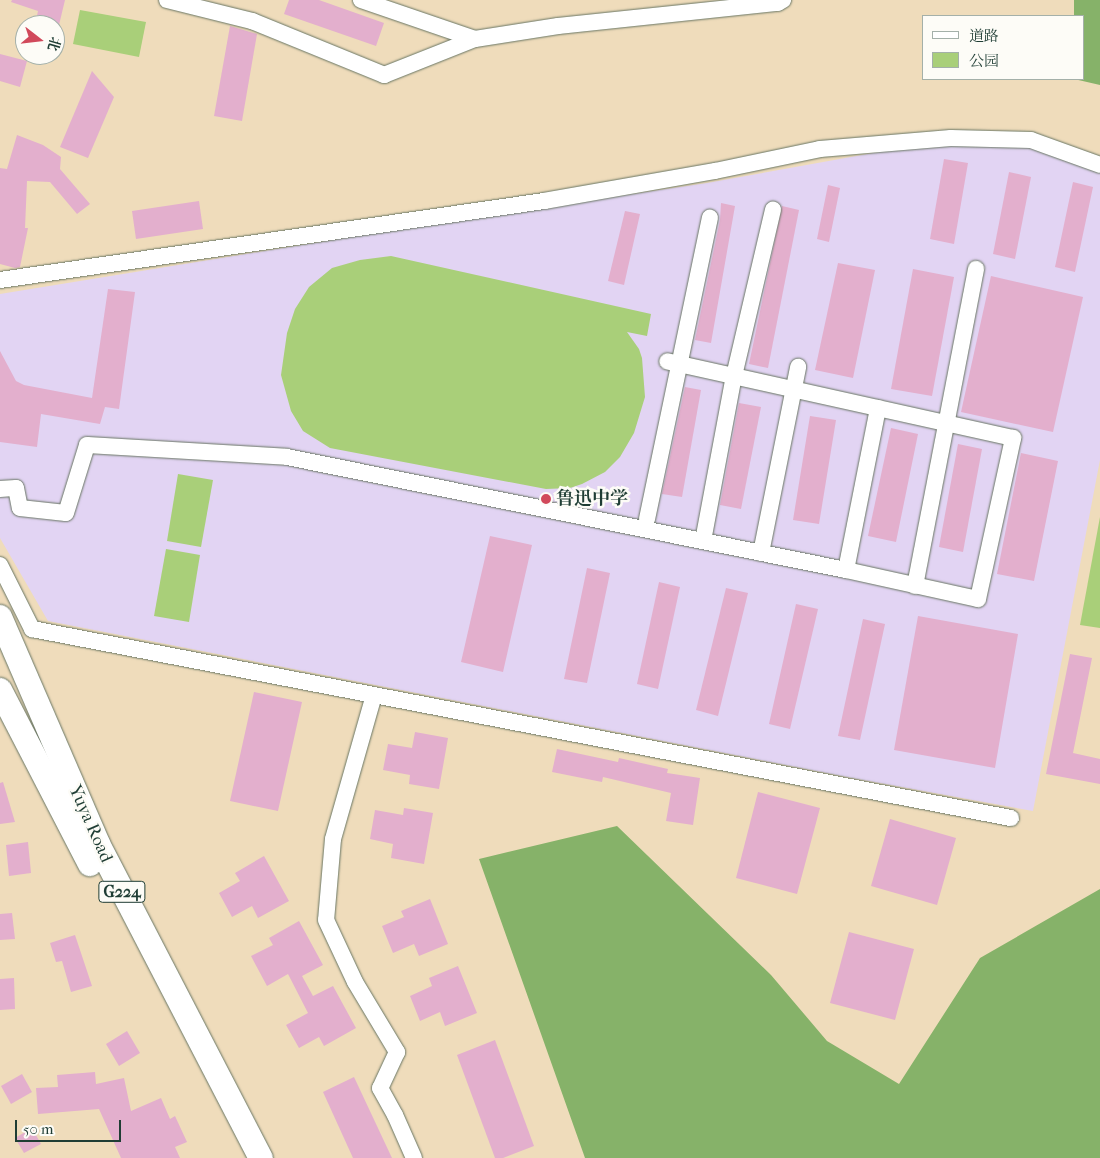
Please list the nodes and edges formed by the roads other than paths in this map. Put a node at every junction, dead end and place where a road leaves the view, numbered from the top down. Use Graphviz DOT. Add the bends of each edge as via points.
graph roads {
  1 [pos="166,0"];
  2 [pos="361,0"];
  3 [pos="783,0"];
  4 [pos="475,39"];
  5 [pos="1100,165"];
  6 [pos="773,210"];
  7 [pos="710,218"];
  8 [pos="976,270"];
  9 [pos="0,280"];
  10 [pos="673,362"];
  11 [pos="798,367"];
  12 [pos="734,376"];
  13 [pos="794,389"];
  14 [pos="878,408"];
  15 [pos="946,423"];
  16 [pos="0,489"];
  17 [pos="647,519"];
  18 [pos="703,541"];
  19 [pos="761,553"];
  20 [pos="0,565"];
  21 [pos="846,570"];
  22 [pos="915,586"];
  23 [pos="1,620"];
  24 [pos="32,629"];
  25 [pos="0,690"];
  26 [pos="374,695"];
  27 [pos="1011,818"];
  28 [pos="243,1158"];
  29 [pos="260,1158"];
  30 [pos="414,1158"];
  1 -- 4 [label="street" via="252,21 384,75"];
  2 -- 4 [label="street"];
  3 -- 4 [label="street"];
  5 -- 9 [label="street" via="1031,140 951,138 820,148 716,171 544,201"];
  6 -- 12 [label="street"];
  7 -- 10 [label="street"];
  8 -- 15 [label="street"];
  10 -- 12 [label="street"];
  10 -- 17 [label="street"];
  11 -- 13 [label="street"];
  12 -- 13 [label="street"];
  12 -- 18 [label="street"];
  13 -- 14 [label="street"];
  13 -- 19 [label="street"];
  14 -- 15 [label="street"];
  14 -- 21 [label="street"];
  15 -- 22 [label="street"];
  15 -- 22 [label="street" via="1013,438 978,599"];
  16 -- 18 [label="street" via="16,488 20,508 66,513 87,445 287,457"];
  18 -- 19 [label="street"];
  19 -- 21 [label="street"];
  20 -- 24 [label="street"];
  21 -- 22 [label="street"];
  23 -- 24 [label="street"];
  23 -- 29 [label="highway, Yuya Road / G224" via="98,844"];
  24 -- 26 [label="street"];
  25 -- 28 [label="highway, Yuya Road / G224"];
  26 -- 27 [label="street"];
  26 -- 30 [label="street" via="333,839 326,920 355,982 397,1052 380,1088"];
}
